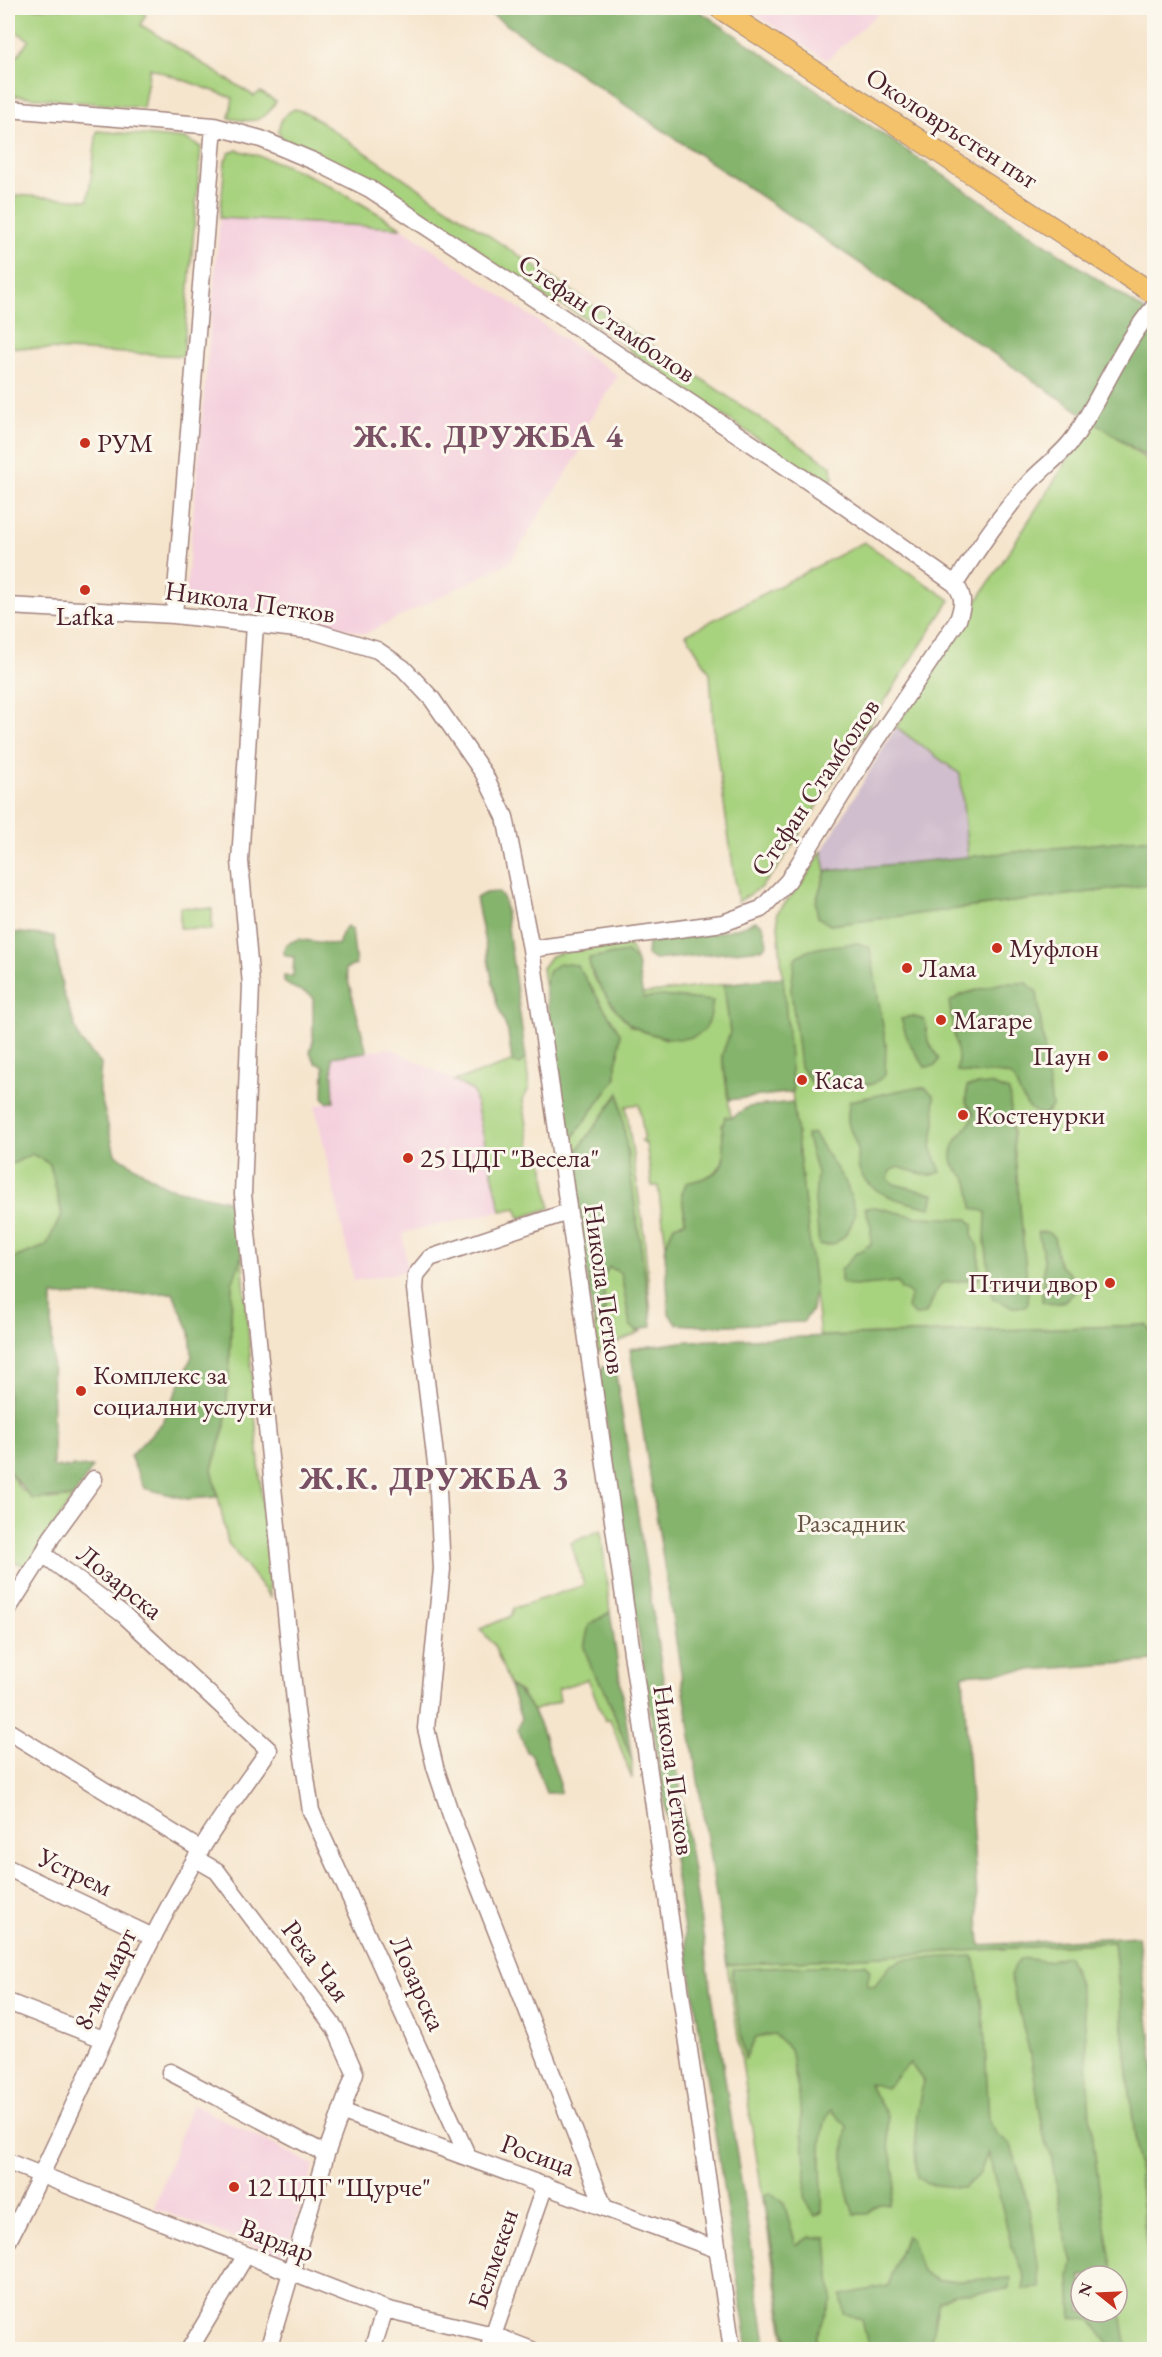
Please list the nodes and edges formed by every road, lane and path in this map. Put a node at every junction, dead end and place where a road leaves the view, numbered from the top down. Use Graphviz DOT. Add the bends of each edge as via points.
graph roads {
  1 [pos="719,8"];
  2 [pos="8,109"];
  3 [pos="214,126"];
  4 [pos="1155,294"];
  5 [pos="1155,307"];
  6 [pos="955,584"];
  7 [pos="8,606"];
  8 [pos="174,615"];
  9 [pos="255,624"];
  10 [pos="531,949"];
  11 [pos="568,1212"];
  12 [pos="94,1479"];
  13 [pos="43,1554"];
  14 [pos="8,1609"];
  15 [pos="8,1731"];
  16 [pos="269,1750"];
  17 [pos="198,1855"];
  18 [pos="8,1868"];
  19 [pos="153,1937"];
  20 [pos="8,2002"];
  21 [pos="103,2039"];
  22 [pos="170,2072"];
  23 [pos="341,2112"];
  24 [pos="326,2154"];
  25 [pos="468,2157"];
  26 [pos="8,2162"];
  27 [pos="41,2177"];
  28 [pos="545,2185"];
  29 [pos="604,2207"];
  30 [pos="8,2241"];
  31 [pos="716,2249"];
  32 [pos="246,2255"];
  33 [pos="290,2273"];
  34 [pos="385,2308"];
  35 [pos="491,2342"];
  36 [pos="189,2349"];
  37 [pos="268,2349"];
  38 [pos="372,2349"];
  39 [pos="532,2349"];
  40 [pos="732,2349"];
  1 -- 4 [label="main road, Околовръстен път"];
  2 -- 3 [label="street, Стефан Стамболов"];
  3 -- 6 [label="street, Стефан Стамболов" via="318,162 370,189"];
  3 -- 8 [label="street"];
  5 -- 6 [label="street" via="1125,348 1075,437 998,518"];
  6 -- 10 [label="street, Стефан Стамболов" via="964,602 958,620 788,881 760,909 723,923"];
  7 -- 8 [label="street, Никола Петков"];
  8 -- 9 [label="street, Никола Петков"];
  9 -- 10 [label="street, Никола Петков" via="314,631 377,650 403,668 432,699 484,774 505,817"];
  9 -- 25 [label="street, Лозарска" via="240,861 251,985 243,1194 296,1712 311,1811"];
  10 -- 11 [label="street, Никола Петков"];
  11 -- 29 [label="street" via="430,1258 416,1275 437,1472 442,1569 426,1728 451,1814"];
  11 -- 31 [label="street, Никола Петков"];
  12 -- 13 [label="street"];
  13 -- 14 [label="street"];
  13 -- 16 [label="street, Лозарска" via="124,1615"];
  15 -- 17 [label="street, Река Чая"];
  16 -- 17 [label="street, 8-ми март"];
  17 -- 19 [label="street, 8-ми март"];
  17 -- 23 [label="street, Река Чая" via="218,1871 335,2028 355,2073"];
  18 -- 19 [label="street, Устрем"];
  19 -- 21 [label="street, 8-ми март"];
  20 -- 21 [label="street"];
  21 -- 27 [label="street, 8-ми март"];
  22 -- 24 [label="street"];
  23 -- 24 [label="street, Река Чая"];
  23 -- 25 [label="street, Росица"];
  24 -- 33 [label="street, Река Чая"];
  25 -- 28 [label="street, Росица"];
  26 -- 27 [label="street, Вардар"];
  27 -- 30 [label="street, 8-ми март"];
  27 -- 32 [label="street, Вардар"];
  28 -- 29 [label="street, Росица"];
  28 -- 35 [label="street, Белмекен"];
  29 -- 31 [label="street, Росица"];
  31 -- 40 [label="street, Никола Петков"];
  32 -- 33 [label="street, Вардар"];
  32 -- 36 [label="street"];
  33 -- 34 [label="street, Вардар"];
  33 -- 37 [label="street, Река Чая"];
  34 -- 35 [label="street, Вардар"];
  34 -- 38 [label="street"];
  35 -- 39 [label="street, Вардар"];
}
